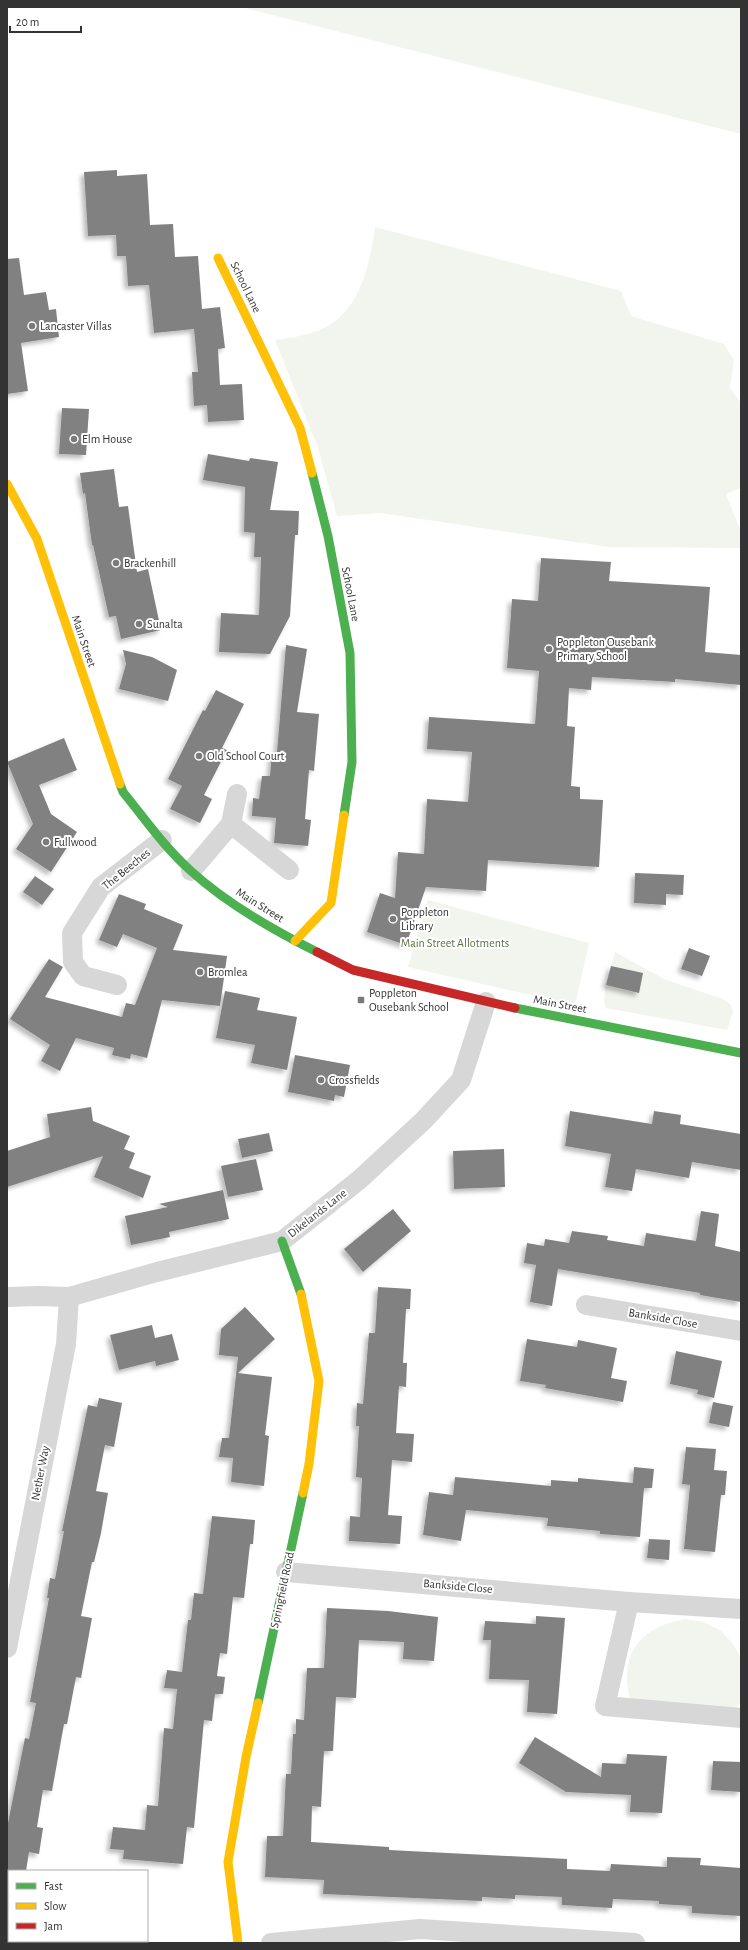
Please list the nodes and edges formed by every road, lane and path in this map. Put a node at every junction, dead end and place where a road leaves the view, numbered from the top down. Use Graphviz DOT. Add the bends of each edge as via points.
graph roads {
  1 [pos="218,258"];
  2 [pos="7,484"];
  3 [pos="237,794"];
  4 [pos="231,824"];
  5 [pos="162,840"];
  6 [pos="289,870"];
  7 [pos="191,872"];
  8 [pos="295,941"];
  9 [pos="117,985"];
  10 [pos="486,1002"];
  11 [pos="741,1053"];
  12 [pos="282,1241"];
  13 [pos="7,1297"];
  14 [pos="69,1297"];
  15 [pos="586,1305"];
  16 [pos="741,1331"];
  17 [pos="286,1572"];
  18 [pos="629,1602"];
  19 [pos="741,1609"];
  20 [pos="7,1648"];
  21 [pos="741,1718"];
  22 [pos="238,1943"];
  23 [pos="270,1943"];
  24 [pos="636,1943"];
  1 -- 8 [label="street, School Lane" via="300,428 328,536 350,653 352,762 331,904"];
  2 -- 5 [label="street, Main Street" via="37,539 123,792"];
  3 -- 4 [label="street"];
  4 -- 6 [label="street"];
  4 -- 7 [label="street"];
  5 -- 7 [label="street, Main Street"];
  5 -- 9 [label="street, The Beeches" via="101,887 72,933 72,962 83,976"];
  7 -- 8 [label="street, Main Street" via="234,904"];
  8 -- 10 [label="street, Main Street" via="353,970"];
  10 -- 11 [label="street, Main Street"];
  10 -- 12 [label="street, Dikelands Lane" via="461,1080 423,1121 359,1180"];
  12 -- 14 [label="street, Dikelands Lane"];
  12 -- 17 [label="street, Springfield Road" via="302,1298 320,1381 309,1464"];
  13 -- 14 [label="street, Dikelands Lane"];
  14 -- 20 [label="street, Nether Way" via="66,1344"];
  15 -- 16 [label="street, Bankside Close"];
  17 -- 18 [label="street, Bankside Close"];
  17 -- 22 [label="street, Springfield Road" via="246,1757 228,1862"];
  18 -- 19 [label="street, Bankside Close"];
  18 -- 21 [label="street" via="605,1706"];
  23 -- 24 [label="street" via="420,1929"];
}
